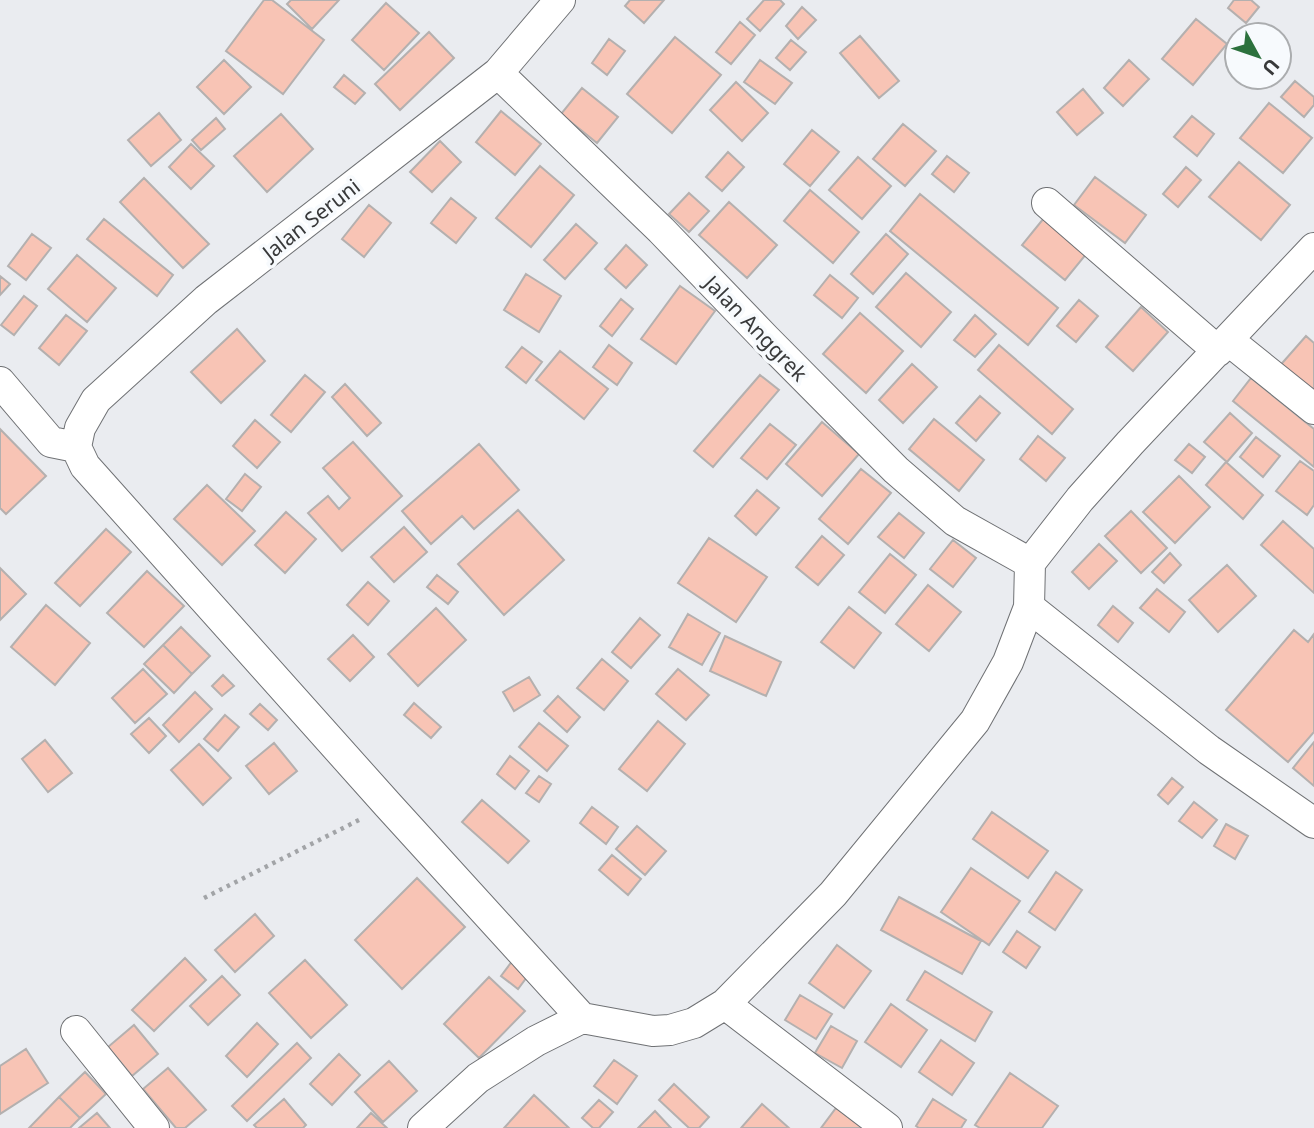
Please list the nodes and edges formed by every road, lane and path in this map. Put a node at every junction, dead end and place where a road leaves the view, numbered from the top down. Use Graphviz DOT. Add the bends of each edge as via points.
graph roads {
  1 [pos="560,0"];
  2 [pos="498,74"];
  3 [pos="1046,203"];
  4 [pos="1314,248"];
  5 [pos="1223,345"];
  6 [pos="0,382"];
  7 [pos="1314,409"];
  8 [pos="76,447"];
  9 [pos="1030,563"];
  10 [pos="1029,607"];
  11 [pos="388,806"];
  12 [pos="1314,823"];
  13 [pos="204,898"];
  14 [pos="725,1004"];
  15 [pos="582,1018"];
  16 [pos="76,1031"];
  17 [pos="154,1128"];
  18 [pos="423,1128"];
  19 [pos="887,1128"];
  1 -- 2 [label="street, Jalan Seruni"];
  2 -- 8 [label="street, Jalan Seruni" via="206,300 96,400 80,428"];
  2 -- 9 [label="street, Jalan Anggrek" via="661,230 896,470 956,521"];
  3 -- 5 [label="street"];
  4 -- 5 [label="street"];
  5 -- 7 [label="street"];
  5 -- 9 [label="street" via="1080,499"];
  6 -- 8 [label="street" via="51,442"];
  8 -- 11 [label="street" via="85,466"];
  9 -- 10 [label="street"];
  10 -- 12 [label="street" via="1209,750"];
  10 -- 14 [label="street" via="1008,662 975,721 833,894"];
  11 -- 13 [label="path"];
  11 -- 15 [label="street"];
  14 -- 15 [label="street" via="694,1023 670,1030"];
  14 -- 19 [label="street"];
  15 -- 18 [label="street" via="478,1078"];
  16 -- 17 [label="street"];
}
